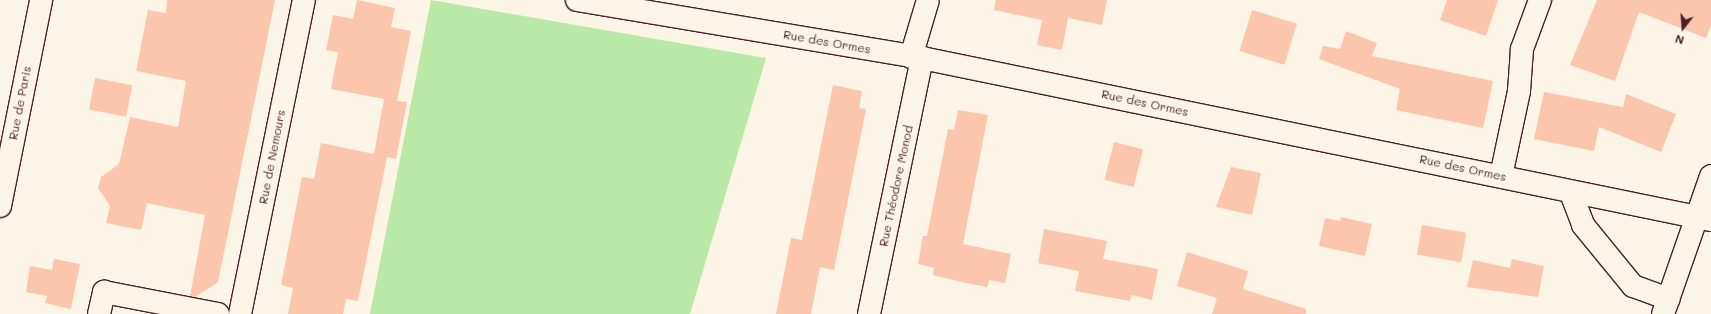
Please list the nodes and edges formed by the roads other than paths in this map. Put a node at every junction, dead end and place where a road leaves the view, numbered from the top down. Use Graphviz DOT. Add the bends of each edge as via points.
graph roads {
  1 [pos="41,0"];
  2 [pos="304,0"];
  3 [pos="577,0"];
  4 [pos="928,0"];
  5 [pos="1540,0"];
  6 [pos="917,57"];
  7 [pos="8,122"];
  8 [pos="1501,176"];
  9 [pos="1711,176"];
  10 [pos="1570,193"];
  11 [pos="0,206"];
  12 [pos="1704,218"];
  13 [pos="1666,306"];
  14 [pos="99,314"];
  15 [pos="218,314"];
  16 [pos="240,314"];
  17 [pos="869,314"];
  1 -- 7 [label="street, Rue de Paris"];
  2 -- 16 [label="street, Rue de Nemours"];
  3 -- 6 [label="street, Rue des Ormes"];
  4 -- 6 [label="street, Rue Théodore Monod"];
  5 -- 8 [label="street" via="1522,49 1519,91"];
  6 -- 8 [label="street, Rue des Ormes"];
  6 -- 17 [label="street, Rue Théodore Monod"];
  7 -- 11 [label="street, Rue de Paris"];
  8 -- 10 [label="street, Rue des Ormes"];
  9 -- 12 [label="street"];
  10 -- 12 [label="street, Rue des Ormes"];
  10 -- 13 [label="street" via="1584,225 1633,286"];
  12 -- 13 [label="street"];
  14 -- 15 [label="street" via="104,292"];
}
